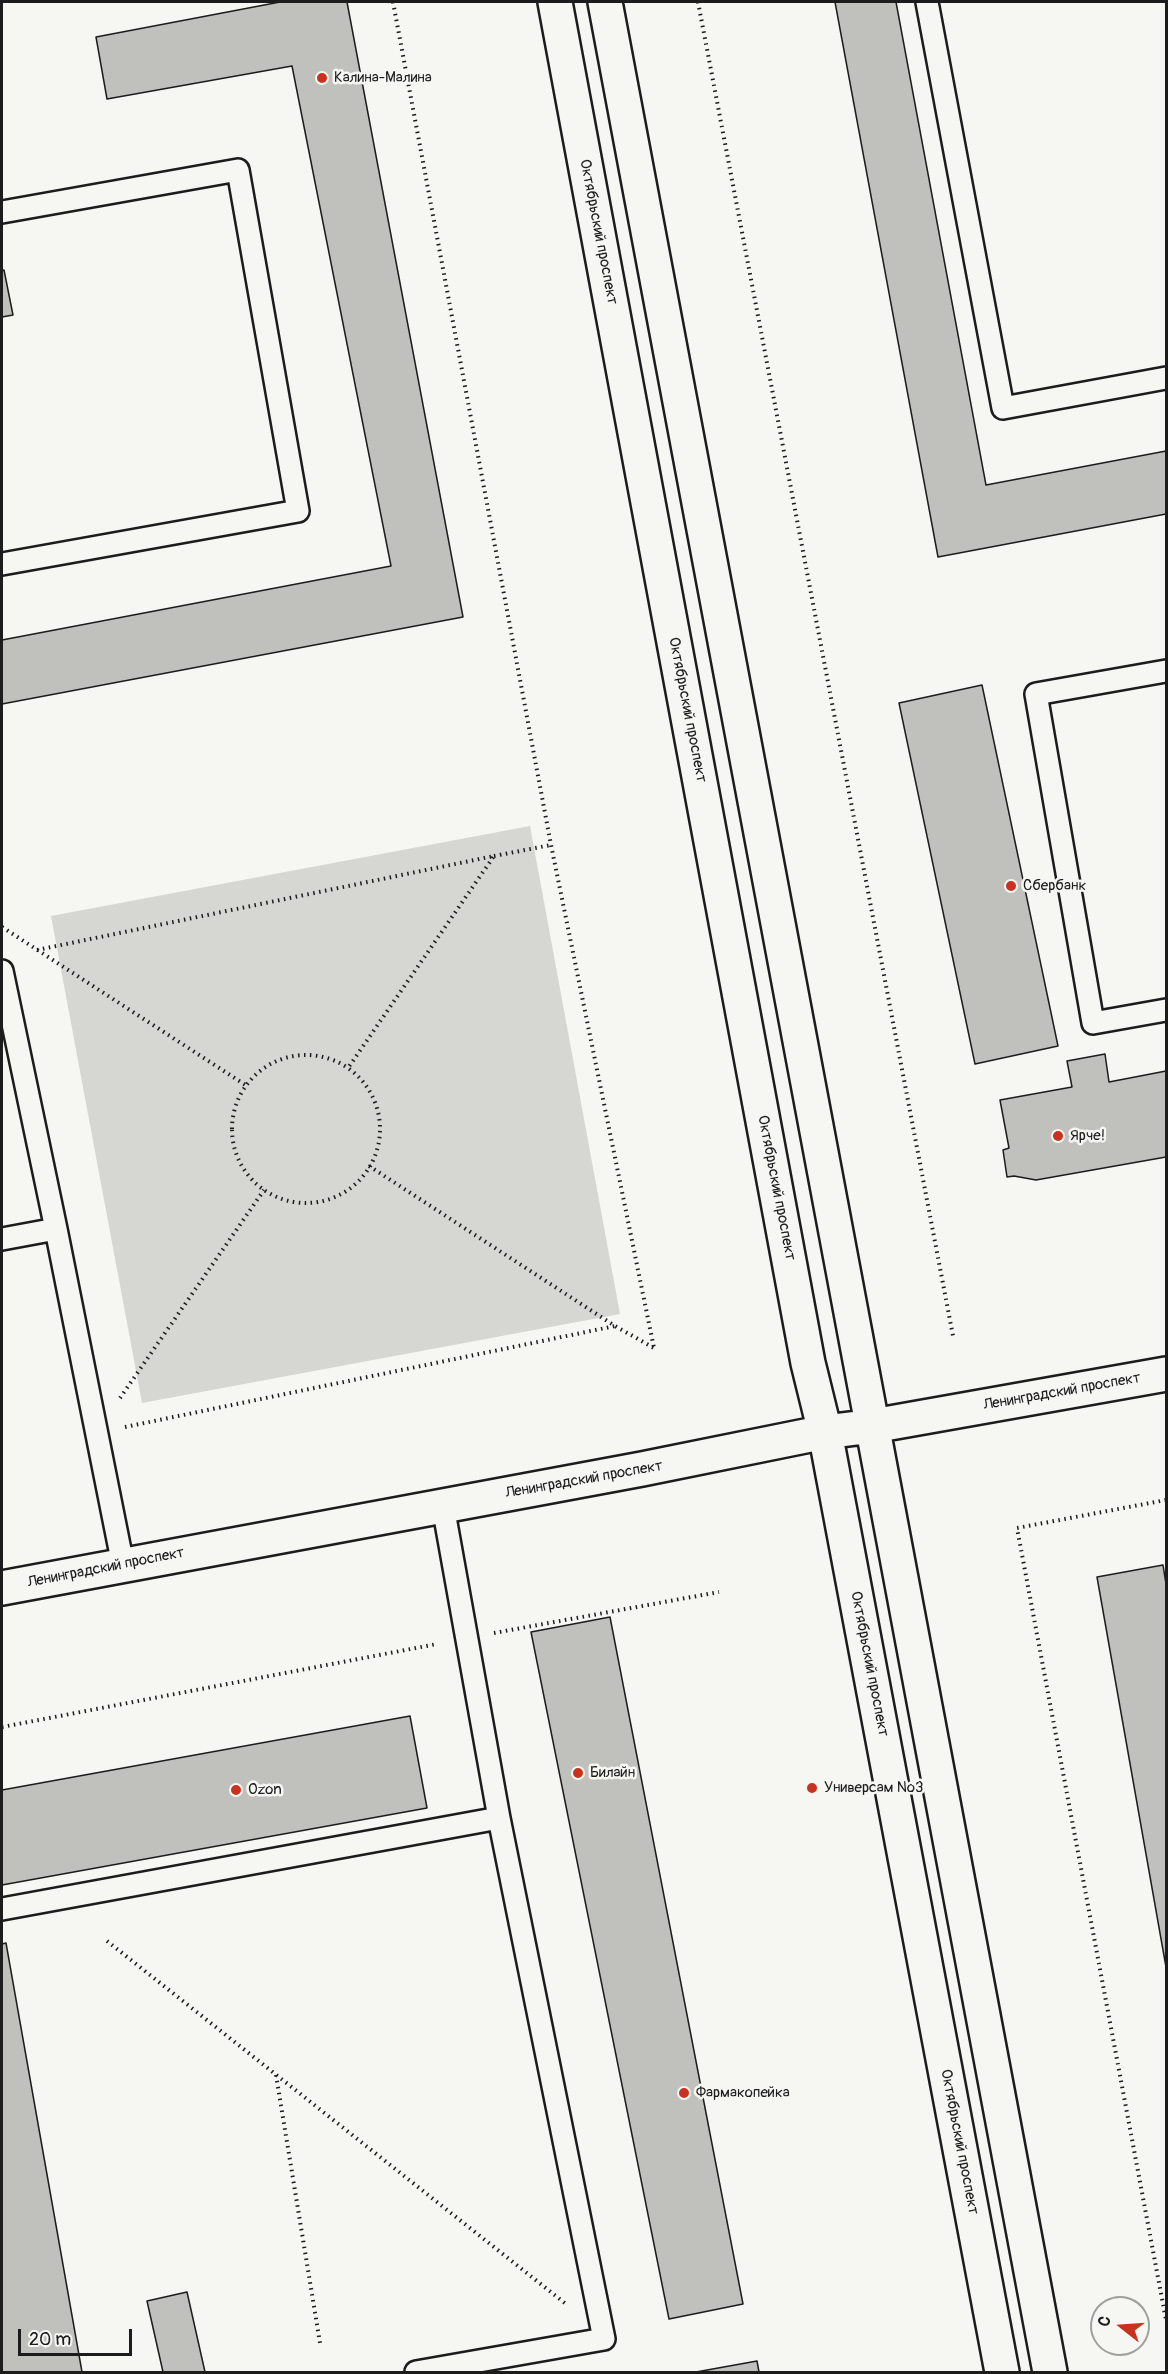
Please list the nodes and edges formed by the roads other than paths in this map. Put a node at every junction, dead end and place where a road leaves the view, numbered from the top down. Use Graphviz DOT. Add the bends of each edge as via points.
graph roads {
  1 [pos="555,2"];
  2 [pos="605,2"];
  3 [pos="927,2"];
  4 [pos="2,212"];
  5 [pos="1167,378"];
  6 [pos="2,564"];
  7 [pos="1167,671"];
  8 [pos="2,971"];
  9 [pos="1167,1010"];
  10 [pos="56,1229"];
  11 [pos="2,1239"];
  12 [pos="1167,1374"];
  13 [pos="873,1426"];
  14 [pos="825,1432"];
  15 [pos="443,1506"];
  16 [pos="123,1565"];
  17 [pos="2,1588"];
  18 [pos="499,1818"];
  19 [pos="2,1909"];
  20 [pos="417,2373"];
  21 [pos="1002,2373"];
  22 [pos="1050,2373"];
  1 -- 14 [label="main road, Октябрьский проспект" via="805,1344"];
  2 -- 13 [label="main road"];
  3 -- 5 [label="lane" via="1003,408"];
  4 -- 6 [label="lane" via="238,170 298,511"];
  7 -- 9 [label="lane" via="1036,694 1093,1023"];
  8 -- 10 [label="lane"];
  10 -- 11 [label="lane"];
  10 -- 16 [label="lane"];
  12 -- 13 [label="main road, Ленинградский проспект"];
  13 -- 14 [label="main road, Ленинградский проспект"];
  13 -- 22 [label="main road"];
  14 -- 15 [label="main road, Ленинградский проспект"];
  14 -- 21 [label="main road, Октябрьский проспект"];
  15 -- 16 [label="main road, Ленинградский проспект"];
  15 -- 18 [label="lane"];
  16 -- 17 [label="main road, Ленинградский проспект"];
  18 -- 19 [label="lane"];
  18 -- 20 [label="lane" via="604,2339"];
}
